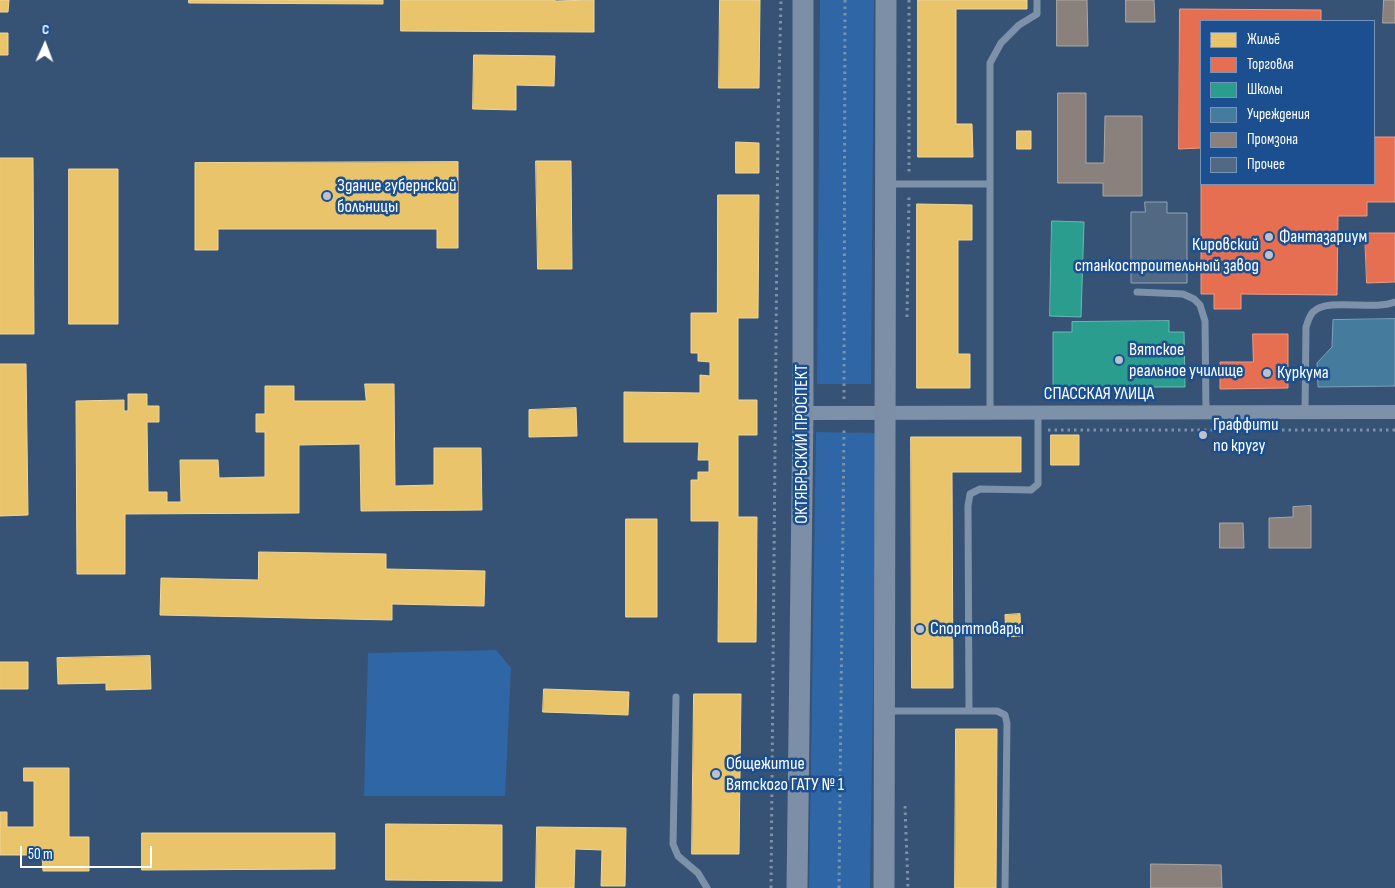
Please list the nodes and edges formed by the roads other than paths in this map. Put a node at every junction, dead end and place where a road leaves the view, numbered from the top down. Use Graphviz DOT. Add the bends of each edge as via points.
graph roads {
  1 [pos="803,0"];
  2 [pos="886,0"];
  3 [pos="1037,0"];
  4 [pos="886,184"];
  5 [pos="990,184"];
  6 [pos="1137,292"];
  7 [pos="1395,302"];
  8 [pos="1038,412"];
  9 [pos="1206,412"];
  10 [pos="1305,412"];
  11 [pos="1395,412"];
  12 [pos="803,413"];
  13 [pos="885,413"];
  14 [pos="990,413"];
  15 [pos="676,696"];
  16 [pos="885,711"];
  17 [pos="970,711"];
  18 [pos="706,888"];
  19 [pos="797,888"];
  20 [pos="884,888"];
  21 [pos="1006,888"];
  1 -- 12 [label="main road, ОКТЯБРЬСКИЙ ПРОСПЕКТ"];
  2 -- 4 [label="main road"];
  3 -- 5 [label="lane" via="1038,14 1019,25 1001,43 990,63"];
  4 -- 5 [label="lane"];
  4 -- 13 [label="main road"];
  5 -- 14 [label="lane"];
  6 -- 9 [label="lane" via="1184,294 1200,305 1205,321"];
  7 -- 10 [label="lane" via="1379,306 1328,305 1312,313 1306,327"];
  8 -- 9 [label="street, СПАССКАЯ УЛИЦА"];
  8 -- 14 [label="street, СПАССКАЯ УЛИЦА"];
  8 -- 17 [label="lane" via="1038,484 1031,490 980,489 970,494"];
  9 -- 10 [label="street, СПАССКАЯ УЛИЦА"];
  10 -- 11 [label="street, СПАССКАЯ УЛИЦА"];
  12 -- 13 [label="street, СПАССКАЯ УЛИЦА"];
  12 -- 19 [label="main road, ОКТЯБРЬСКИЙ ПРОСПЕКТ"];
  13 -- 14 [label="street, СПАССКАЯ УЛИЦА"];
  13 -- 16 [label="main road"];
  15 -- 18 [label="lane" via="673,844 678,856 698,873"];
  16 -- 17 [label="lane"];
  16 -- 20 [label="main road"];
  17 -- 21 [label="lane" via="1005,714"];
}
